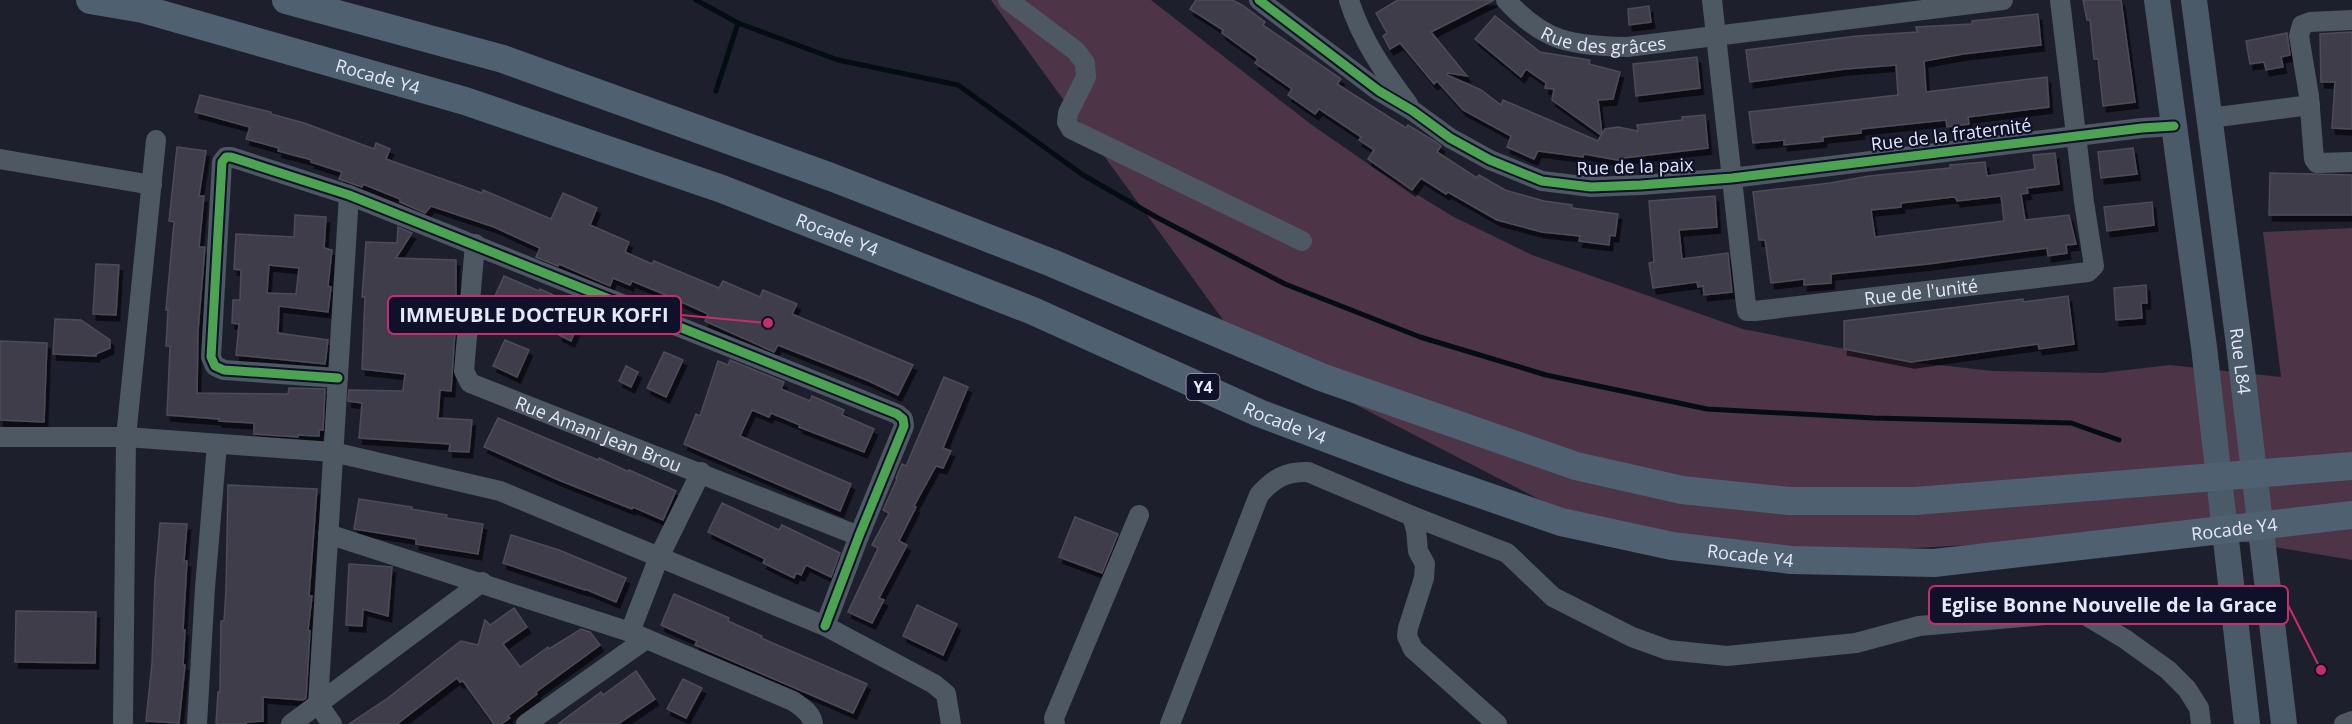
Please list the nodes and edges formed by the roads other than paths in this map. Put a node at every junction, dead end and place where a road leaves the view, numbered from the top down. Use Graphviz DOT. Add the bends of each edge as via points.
graph roads {
  1 [pos="90,0"];
  2 [pos="286,0"];
  3 [pos="1008,0"];
  4 [pos="1259,0"];
  5 [pos="1349,0"];
  6 [pos="1506,0"];
  7 [pos="1712,0"];
  8 [pos="2003,0"];
  9 [pos="2060,0"];
  10 [pos="2157,0"];
  11 [pos="2194,0"];
  12 [pos="2352,20"];
  13 [pos="1716,35"];
  14 [pos="2310,105"];
  15 [pos="1413,111"];
  16 [pos="2210,118"];
  17 [pos="2174,126"];
  18 [pos="2076,135"];
  19 [pos="156,140"];
  20 [pos="0,159"];
  21 [pos="2352,162"];
  22 [pos="1732,178"];
  23 [pos="153,185"];
  24 [pos="348,195"];
  25 [pos="1302,242"];
  26 [pos="475,244"];
  27 [pos="338,378"];
  28 [pos="126,437"];
  29 [pos="0,438"];
  30 [pos="217,444"];
  31 [pos="333,452"];
  32 [pos="2352,466"];
  33 [pos="701,472"];
  34 [pos="2352,515"];
  35 [pos="1139,516"];
  36 [pos="1412,516"];
  37 [pos="328,534"];
  38 [pos="859,536"];
  39 [pos="659,557"];
  40 [pos="482,582"];
  41 [pos="825,626"];
  42 [pos="638,636"];
  43 [pos="318,704"];
  44 [pos="2352,721"];
  45 [pos="123,724"];
  46 [pos="197,724"];
  47 [pos="291,724"];
  48 [pos="332,724"];
  49 [pos="526,724"];
  50 [pos="813,724"];
  51 [pos="951,724"];
  52 [pos="1054,724"];
  53 [pos="1170,724"];
  54 [pos="1497,724"];
  55 [pos="2201,724"];
  56 [pos="2247,724"];
  57 [pos="2284,724"];
  58 [pos="2344,724"];
  1 -- 34 [label="highway, Rocade Y4 / Y4" via="143,9 465,101 722,189 1033,311 1259,413 1561,522 1672,546 1780,559 1934,563"];
  2 -- 32 [label="highway" via="503,59 831,177 1052,263 1321,377 1576,466 1682,490 1789,501 1915,501"];
  3 -- 25 [label="street" via="1076,51 1085,63 1086,77 1068,113 1071,129"];
  4 -- 15 [label="street" via="1379,91"];
  5 -- 15 [label="street" via="1377,62"];
  6 -- 13 [label="street, Rue des grâces" via="1523,19 1554,38 1587,45 1627,47"];
  7 -- 13 [label="street"];
  8 -- 13 [label="street, Rue des grâces"];
  9 -- 18 [label="street"];
  10 -- 17 [label="main road, Rue L84"];
  11 -- 16 [label="main road, Rue L84"];
  12 -- 14 [label="street" via="2302,25 2299,36"];
  13 -- 22 [label="street"];
  14 -- 16 [label="street"];
  14 -- 21 [label="street" via="2314,159 2317,163"];
  15 -- 22 [label="street, Rue de la paix" via="1490,160 1542,181 1591,187"];
  16 -- 57 [label="main road, Rue L84"];
  17 -- 18 [label="street, Rue de la fraternité"];
  17 -- 56 [label="main road, Rue L84"];
  18 -- 22 [label="street, Rue de la fraternité"];
  18 -- 22 [label="street, Rue de l'unité" via="2094,266 2076,273 1748,310"];
  19 -- 23 [label="street"];
  20 -- 23 [label="street"];
  23 -- 28 [label="street"];
  24 -- 26 [label="street"];
  24 -- 27 [label="street"];
  24 -- 27 [label="street" via="231,157 222,162 211,357 215,366 224,370"];
  26 -- 33 [label="street, Rue Amani Jean Brou" via="464,371 470,383"];
  26 -- 38 [label="street" via="897,414 904,426"];
  27 -- 31 [label="street"];
  28 -- 29 [label="street"];
  28 -- 30 [label="street"];
  28 -- 45 [label="street"];
  30 -- 31 [label="street"];
  30 -- 46 [label="street"];
  31 -- 37 [label="street"];
  31 -- 39 [label="street" via="500,491"];
  33 -- 38 [label="street, Rue Amani Jean Brou"];
  33 -- 39 [label="street"];
  35 -- 52 [label="street"];
  36 -- 53 [label="street" via="1308,472 1286,473 1270,482 1259,495"];
  36 -- 54 [label="street" via="1418,551 1425,564 1407,636 1413,649"];
  36 -- 55 [label="street" via="1507,553 1553,597 1632,637 1668,650 1727,656 1856,643 1919,626 2080,612 2168,670 2199,708"];
  37 -- 40 [label="street"];
  37 -- 43 [label="street"];
  38 -- 41 [label="street"];
  39 -- 41 [label="street"];
  39 -- 42 [label="street"];
  40 -- 42 [label="street"];
  40 -- 43 [label="street"];
  41 -- 51 [label="street" via="934,684 946,694"];
  42 -- 49 [label="street"];
  42 -- 50 [label="street" via="793,701 807,711"];
  43 -- 47 [label="street"];
  43 -- 48 [label="street"];
  44 -- 58 [label="street"];
}
